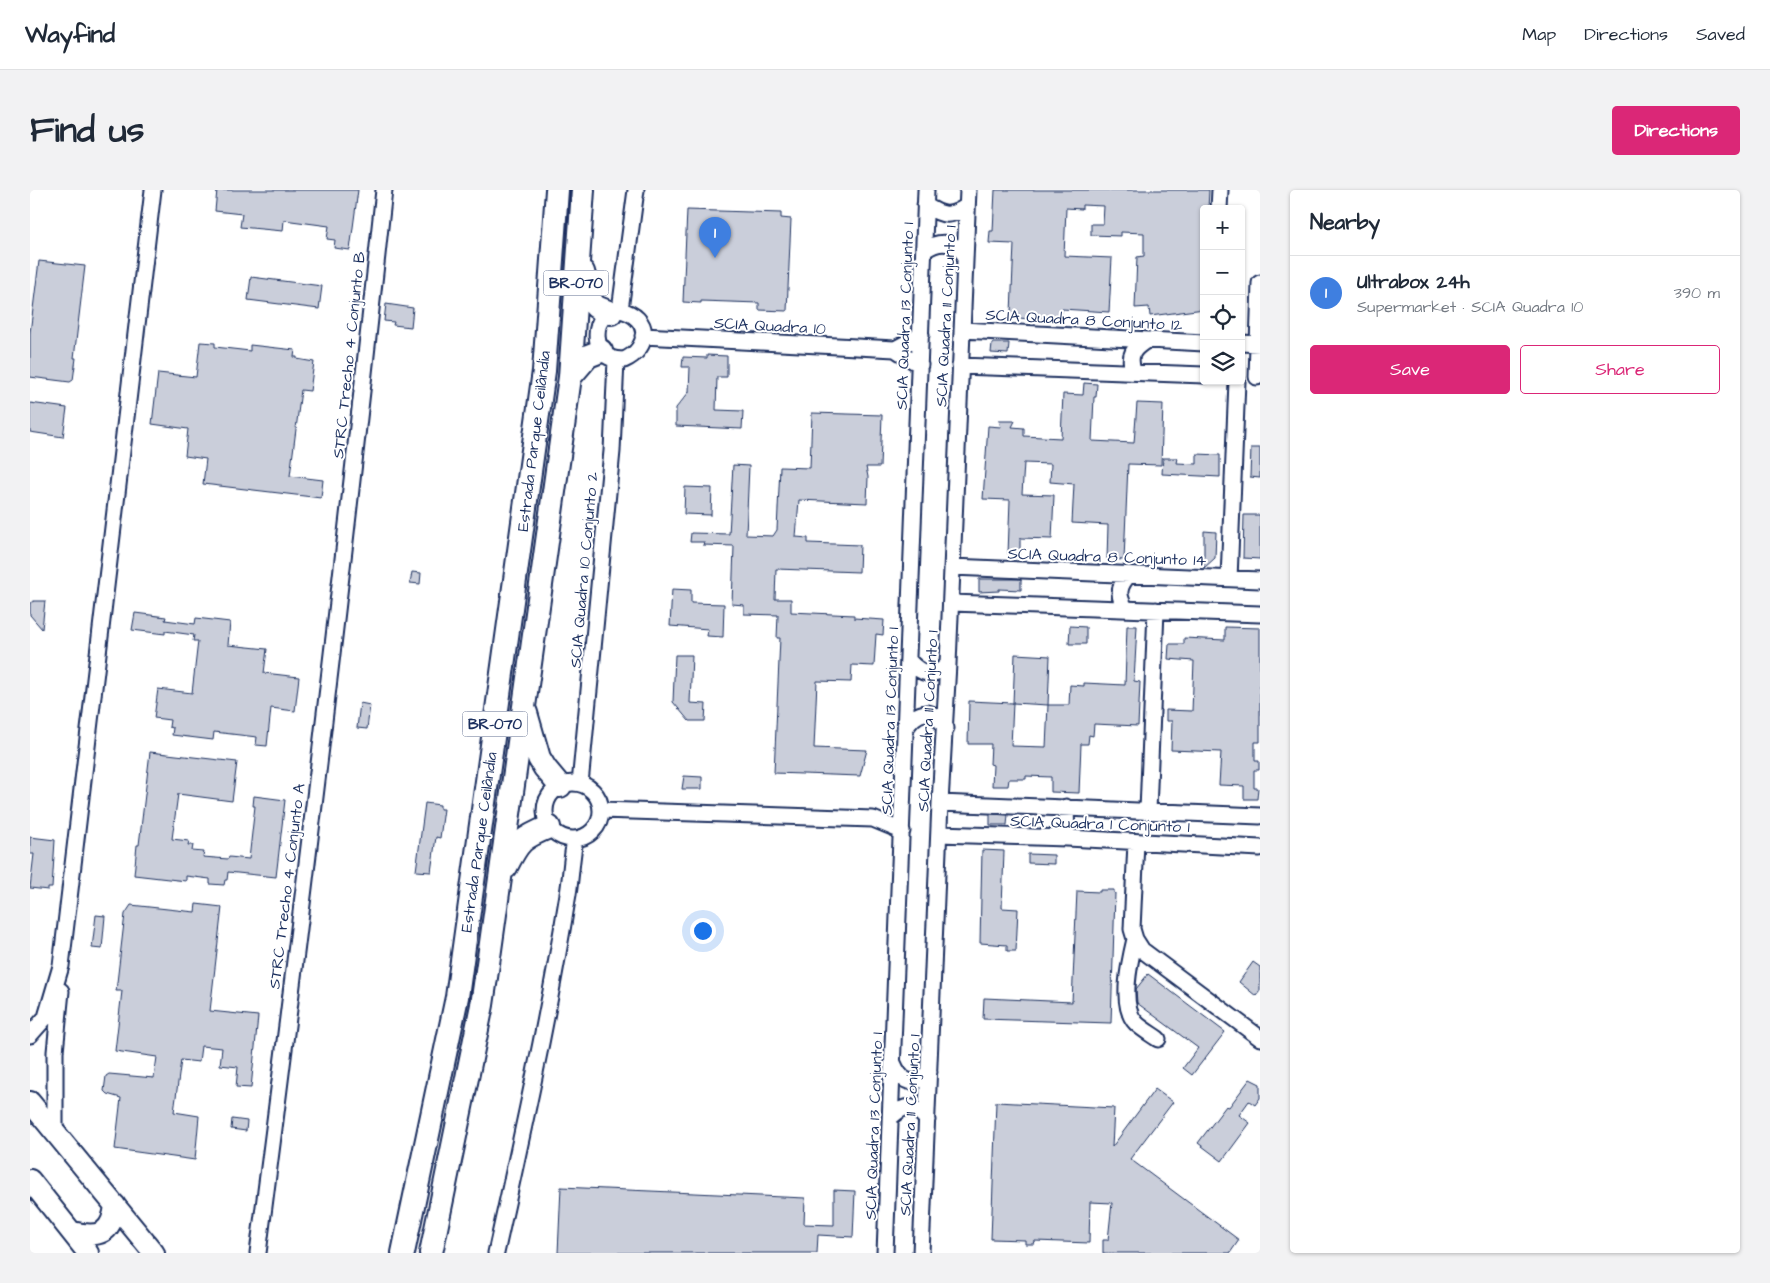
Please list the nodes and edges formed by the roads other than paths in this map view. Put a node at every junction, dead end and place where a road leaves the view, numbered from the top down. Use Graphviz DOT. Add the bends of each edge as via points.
graph roads {
  1 [pos="153,190"];
  2 [pos="384,190"];
  3 [pos="557,190"];
  4 [pos="583,190"];
  5 [pos="636,190"];
  6 [pos="968,190"];
  7 [pos="1220,190"];
  8 [pos="926,198"];
  9 [pos="1219,205"];
  10 [pos="967,206"];
  11 [pos="580,235"];
  12 [pos="925,250"];
  13 [pos="965,255"];
  14 [pos="1260,283"];
  15 [pos="616,311"];
  16 [pos="962,330"];
  17 [pos="921,335"];
  18 [pos="643,336"];
  19 [pos="1147,340"];
  20 [pos="1200,342"];
  21 [pos="1245,344"];
  22 [pos="1259,344"];
  23 [pos="895,349"];
  24 [pos="609,355"];
  25 [pos="920,365"];
  26 [pos="960,366"];
  27 [pos="1134,371"];
  28 [pos="1200,375"];
  29 [pos="1245,376"];
  30 [pos="570,377"];
  31 [pos="1258,377"];
  32 [pos="1237,385"];
  33 [pos="347,524"];
  34 [pos="952,567"];
  35 [pos="1129,575"];
  36 [pos="1228,578"];
  37 [pos="1260,580"];
  38 [pos="951,603"];
  39 [pos="1126,609"];
  40 [pos="1156,610"];
  41 [pos="1260,614"];
  42 [pos="909,661"];
  43 [pos="948,664"];
  44 [pos="524,705"];
  45 [pos="946,728"];
  46 [pos="905,729"];
  47 [pos="570,785"];
  48 [pos="940,802"];
  49 [pos="903,807"];
  50 [pos="1066,807"];
  51 [pos="601,810"];
  52 [pos="1148,811"];
  53 [pos="1260,816"];
  54 [pos="873,819"];
  55 [pos="549,827"];
  56 [pos="902,831"];
  57 [pos="939,834"];
  58 [pos="1067,838"];
  59 [pos="575,840"];
  60 [pos="1136,842"];
  61 [pos="1260,848"];
  62 [pos="499,882"];
  63 [pos="1135,940"];
  64 [pos="60,966"];
  65 [pos="30,1035"];
  66 [pos="1260,1038"];
  67 [pos="1158,1039"];
  68 [pos="893,1062"];
  69 [pos="929,1072"];
  70 [pos="30,1102"];
  71 [pos="891,1117"];
  72 [pos="927,1120"];
  73 [pos="55,1134"];
  74 [pos="30,1180"];
  75 [pos="115,1205"];
  76 [pos="72,1232"];
  77 [pos="88,1253"];
  78 [pos="154,1253"];
  79 [pos="258,1253"];
  80 [pos="403,1253"];
  81 [pos="431,1253"];
  82 [pos="496,1253"];
  83 [pos="885,1253"];
  84 [pos="921,1253"];
  1 -- 64 [label="street"];
  2 -- 33 [label="street, STRC Trecho 4 Conjunto B"];
  3 -- 80 [label="highway, Estrada Parque Ceilândia / BR-070" via="544,371 457,997"];
  4 -- 11 [label="highway, Estrada Parque Ceilândia / BR-070"];
  5 -- 15 [label="street"];
  6 -- 10 [label="street, SCIA Quadra 11 Conjunto 1"];
  7 -- 9 [label="street"];
  8 -- 10 [label="street" via="936,212 948,215"];
  8 -- 12 [label="street, SCIA Quadra 13 Conjunto 1"];
  10 -- 13 [label="street, SCIA Quadra 11 Conjunto 1"];
  11 -- 15 [label="highway" via="583,272 590,301 596,307"];
  11 -- 30 [label="highway, Estrada Parque Ceilândia / BR-070"];
  12 -- 13 [label="street" via="932,245 951,244 959,247"];
  12 -- 17 [label="street, SCIA Quadra 13 Conjunto 1"];
  13 -- 16 [label="street, SCIA Quadra 11 Conjunto 1"];
  14 -- 22 [label="street"];
  15 -- 18 [label="street" via="637,316 642,323"];
  15 -- 24 [label="street" via="603,317 598,328 597,339"];
  16 -- 19 [label="street, SCIA Quadra 8 Conjunto 12"];
  16 -- 26 [label="street, SCIA Quadra 11 Conjunto 1"];
  17 -- 23 [label="street"];
  17 -- 25 [label="street, SCIA Quadra 13 Conjunto 1"];
  18 -- 23 [label="street, SCIA Quadra 10"];
  18 -- 24 [label="street" via="644,340 633,355 624,360"];
  19 -- 20 [label="street, SCIA Quadra 8 Conjunto 12"];
  19 -- 27 [label="street" via="1132,352"];
  21 -- 22 [label="street"];
  22 -- 31 [label="street"];
  23 -- 25 [label="street, SCIA Quadra 10"];
  24 -- 30 [label="highway" via="588,356"];
  24 -- 47 [label="street, SCIA Quadra 10 Conjunto 2" via="611,460"];
  25 -- 42 [label="street, SCIA Quadra 13 Conjunto 1"];
  26 -- 27 [label="street"];
  26 -- 34 [label="street, SCIA Quadra 11 Conjunto 1"];
  27 -- 28 [label="street"];
  29 -- 31 [label="street"];
  30 -- 44 [label="highway, Estrada Parque Ceilândia / BR-070"];
  32 -- 36 [label="street"];
  33 -- 79 [label="street, STRC Trecho 4 Conjunto A"];
  34 -- 35 [label="street, SCIA Quadra 8 Conjunto 14"];
  34 -- 38 [label="street, SCIA Quadra 11 Conjunto 1"];
  35 -- 36 [label="street, SCIA Quadra 8 Conjunto 14"];
  35 -- 39 [label="street" via="1119,591 1120,601"];
  36 -- 37 [label="street, SCIA Quadra 8 Conjunto 14"];
  38 -- 39 [label="street"];
  38 -- 43 [label="street, SCIA Quadra 11 Conjunto 1"];
  39 -- 40 [label="street"];
  40 -- 41 [label="street"];
  40 -- 52 [label="street"];
  42 -- 43 [label="street" via="916,670 933,674"];
  42 -- 46 [label="street, SCIA Quadra 13 Conjunto 1"];
  43 -- 45 [label="street, SCIA Quadra 11 Conjunto 1"];
  44 -- 47 [label="highway" via="539,758 545,768"];
  44 -- 62 [label="highway, Estrada Parque Ceilândia / BR-070"];
  45 -- 46 [label="street" via="940,718 921,714 913,718"];
  45 -- 48 [label="street, SCIA Quadra 11 Conjunto 1"];
  46 -- 49 [label="street, SCIA Quadra 13 Conjunto 1"];
  47 -- 51 [label="street" via="589,788 596,795"];
  47 -- 55 [label="street" via="551,793 545,816"];
  48 -- 50 [label="street"];
  48 -- 57 [label="street, SCIA Quadra 11 Conjunto 1"];
  49 -- 54 [label="street"];
  49 -- 56 [label="street, SCIA Quadra 13 Conjunto 1"];
  50 -- 52 [label="street"];
  50 -- 58 [label="street"];
  51 -- 54 [label="street"];
  51 -- 59 [label="street" via="596,828"];
  52 -- 53 [label="street"];
  54 -- 56 [label="street"];
  55 -- 59 [label="street" via="564,838"];
  55 -- 62 [label="highway" via="524,837"];
  56 -- 68 [label="street, SCIA Quadra 13 Conjunto 1"];
  57 -- 58 [label="street, SCIA Quadra 1 Conjunto 1"];
  57 -- 69 [label="street, SCIA Quadra 11 Conjunto 1"];
  58 -- 60 [label="street, SCIA Quadra 1 Conjunto 1"];
  59 -- 82 [label="street" via="568,897 534,1082"];
  60 -- 61 [label="street, SCIA Quadra 1 Conjunto 1"];
  60 -- 63 [label="street" via="1132,929"];
  62 -- 81 [label="highway, Estrada Parque Ceilândia / BR-070" via="482,1006"];
  63 -- 66 [label="street" via="1142,950"];
  63 -- 67 [label="street" via="1127,1000 1130,1014"];
  64 -- 65 [label="street" via="46,1018"];
  64 -- 73 [label="street"];
  68 -- 69 [label="street" via="903,1080 921,1080"];
  68 -- 71 [label="street, SCIA Quadra 13 Conjunto 1"];
  69 -- 72 [label="street, SCIA Quadra 11 Conjunto 1"];
  70 -- 73 [label="main road"];
  71 -- 72 [label="street" via="906,1107 920,1111"];
  71 -- 83 [label="street, SCIA Quadra 13 Conjunto 1"];
  72 -- 84 [label="street, SCIA Quadra 11 Conjunto 1"];
  73 -- 75 [label="main road"];
  74 -- 76 [label="main road"];
  75 -- 76 [label="main road" via="110,1225 101,1233 90,1236"];
  75 -- 78 [label="main road"];
  76 -- 77 [label="main road"];
}
